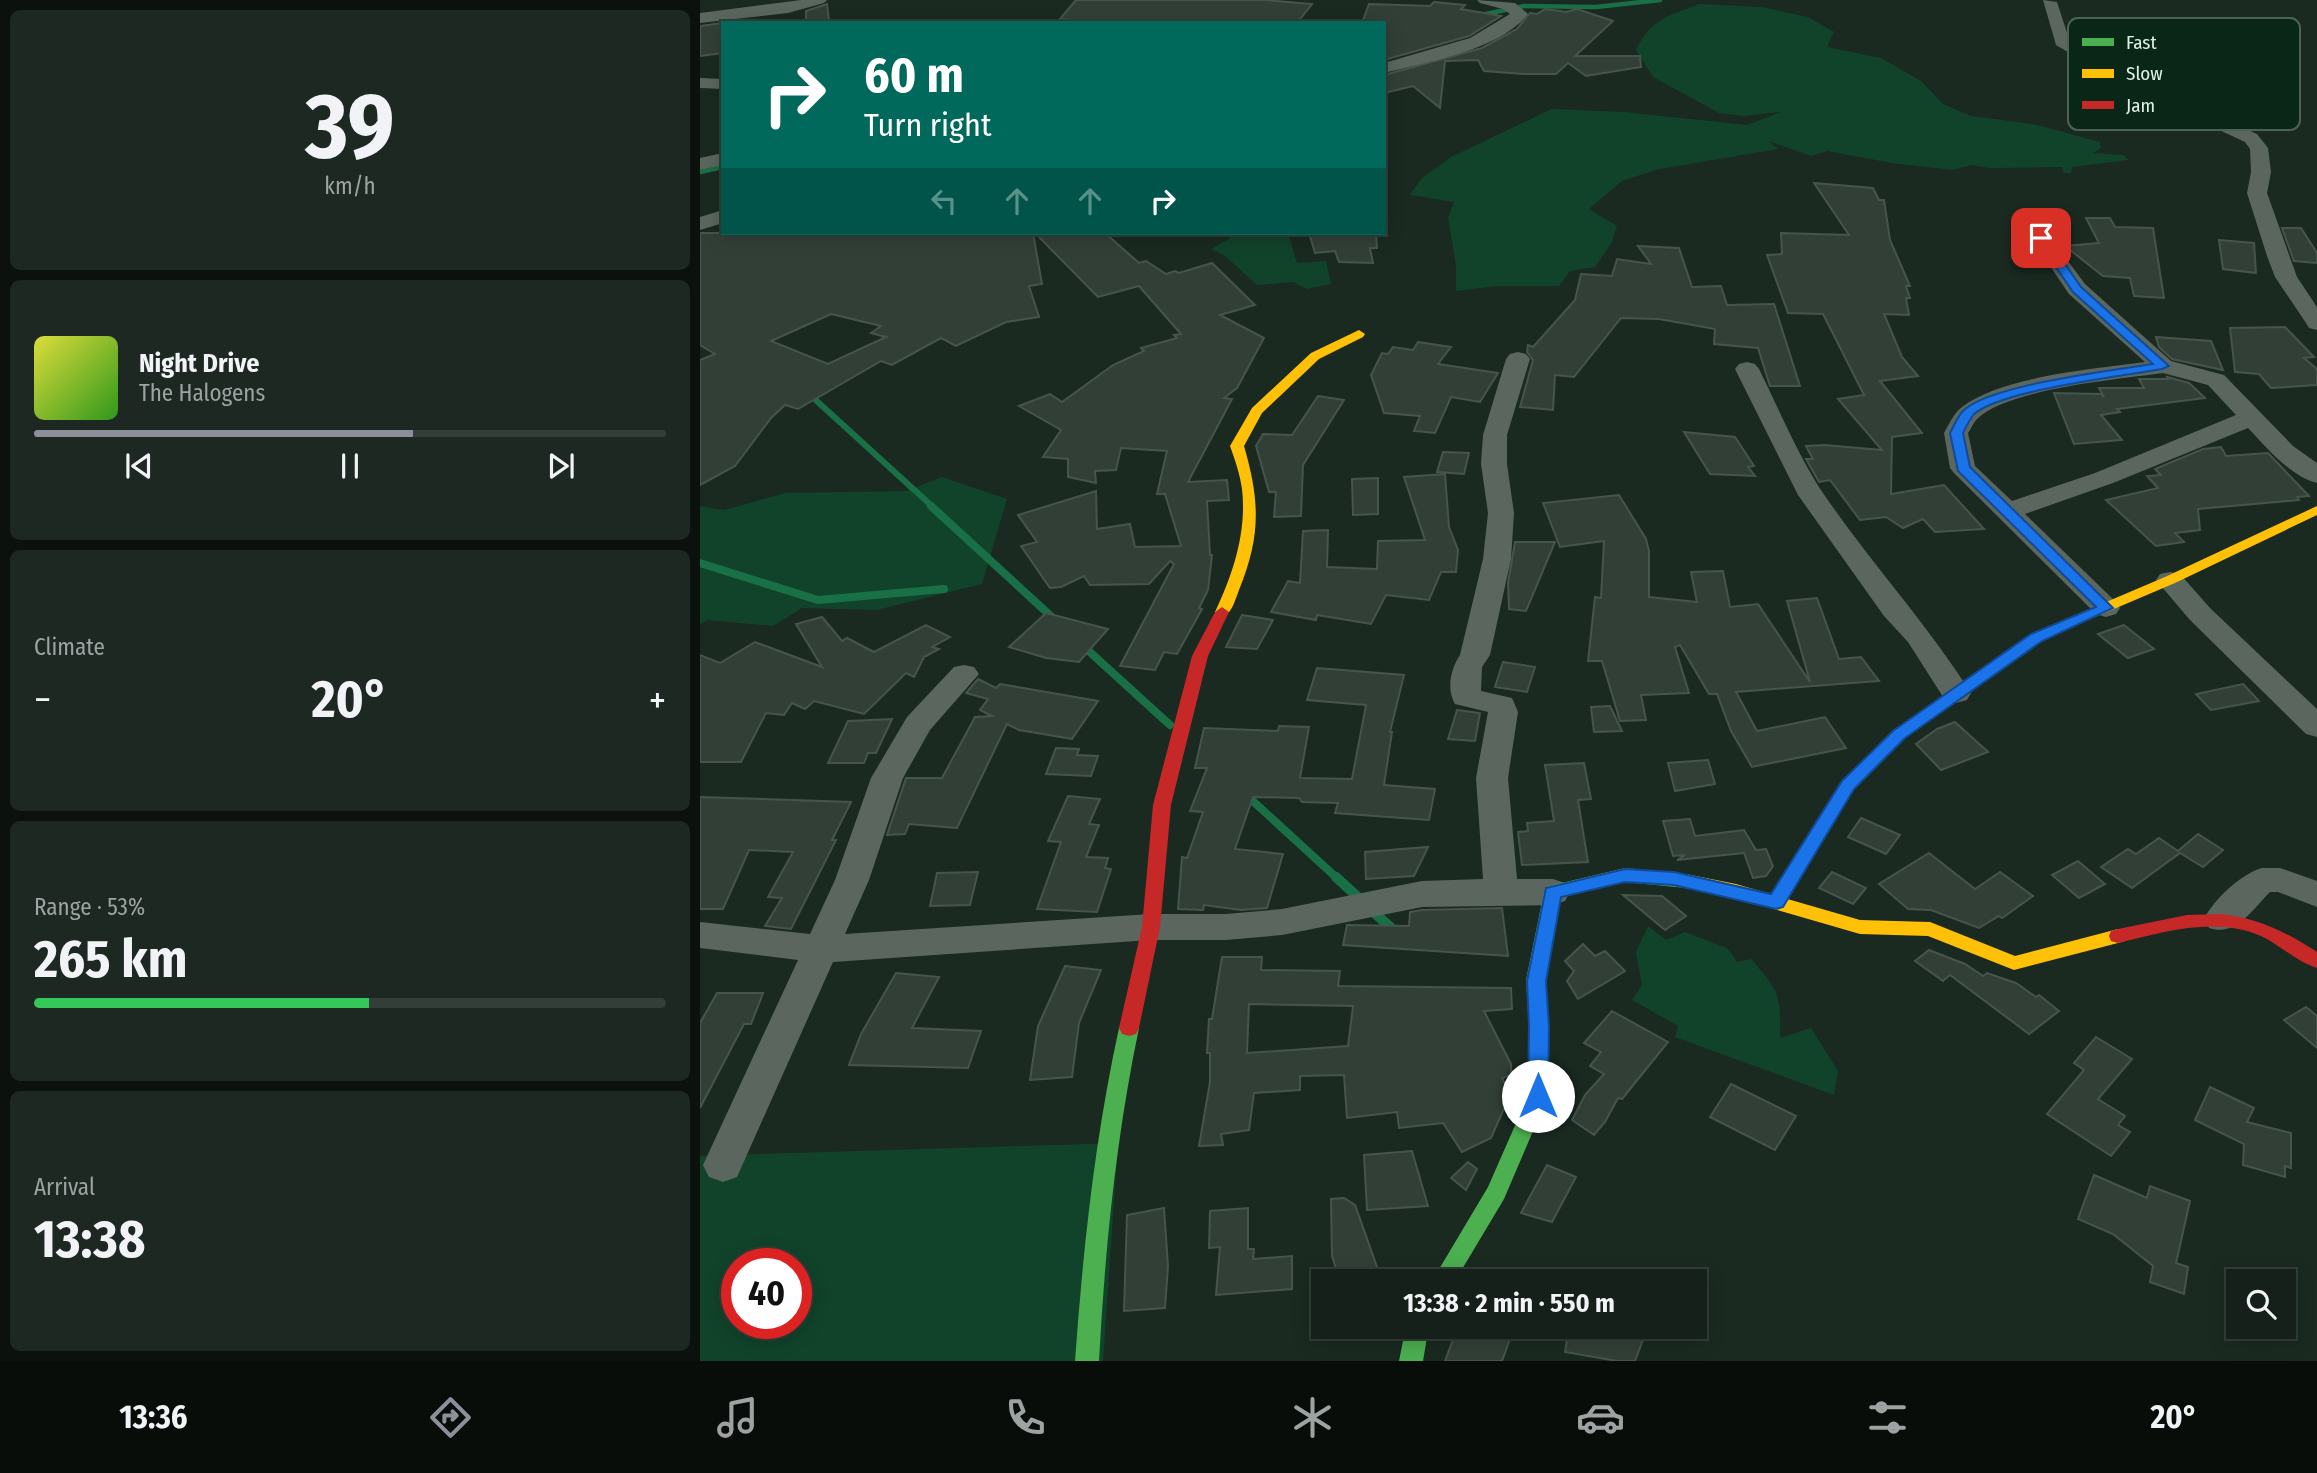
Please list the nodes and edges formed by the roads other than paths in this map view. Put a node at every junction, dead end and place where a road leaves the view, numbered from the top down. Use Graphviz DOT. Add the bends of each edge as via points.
graph roads {
  1 [pos="819,0"];
  2 [pos="1485,0"];
  3 [pos="2049,2"];
  4 [pos="700,18"];
  5 [pos="2068,45"];
  6 [pos="1386,67"];
  7 [pos="700,83"];
  8 [pos="721,83"];
  9 [pos="2234,130"];
  10 [pos="721,159"];
  11 [pos="700,164"];
  12 [pos="721,217"];
  13 [pos="700,224"];
  14 [pos="2041,238"];
  15 [pos="2317,323"];
  16 [pos="1359,334"];
  17 [pos="1518,359"];
  18 [pos="2162,366"];
  19 [pos="1747,369"];
  20 [pos="2251,418"];
  21 [pos="2317,475"];
  22 [pos="2317,510"];
  23 [pos="2006,512"];
  24 [pos="2170,580"];
  25 [pos="2106,608"];
  26 [pos="964,674"];
  27 [pos="1956,693"];
  28 [pos="2317,727"];
  29 [pos="1501,891"];
  30 [pos="1553,892"];
  31 [pos="2317,894"];
  32 [pos="1776,902"];
  33 [pos="2221,919"];
  34 [pos="1151,927"];
  35 [pos="700,935"];
  36 [pos="821,949"];
  37 [pos="2317,961"];
  38 [pos="723,1165"];
  39 [pos="1450,1269"];
  40 [pos="1415,1339"];
  41 [pos="1087,1361"];
  42 [pos="1411,1361"];
  1 -- 4 [label="street"];
  2 -- 6 [label="street" via="1515,9 1516,18 1450,51"];
  3 -- 5 [label="street" via="2062,42"];
  7 -- 8 [label="street"];
  9 -- 15 [label="street" via="2259,148 2257,193 2277,256"];
  10 -- 11 [label="street"];
  12 -- 13 [label="street"];
  14 -- 18 [label="street" via="2077,289"];
  16 -- 34 [label="street" via="1315,356 1257,411 1237,446 1249,489 1247,547 1236,583 1200,656 1161,805"];
  17 -- 29 [label="street" via="1495,435 1501,513 1497,559 1475,655 1467,667 1466,697 1500,705 1503,712 1492,778"];
  18 -- 20 [label="street" via="2216,380"];
  18 -- 23 [label="street" via="2003,396 1969,412 1956,433 1963,468"];
  19 -- 27 [label="street" via="1811,495"];
  20 -- 21 [label="street"];
  20 -- 23 [label="street"];
  22 -- 24 [label="street"];
  23 -- 25 [label="street"];
  24 -- 25 [label="street"];
  24 -- 28 [label="street"];
  25 -- 27 [label="street" via="2036,637"];
  26 -- 36 [label="street" via="918,724 887,778 852,880"];
  27 -- 32 [label="street" via="1899,734 1848,785"];
  29 -- 30 [label="street"];
  29 -- 34 [label="street" via="1422,894 1283,922"];
  30 -- 32 [label="street" via="1625,875 1674,878"];
  30 -- 39 [label="street" via="1536,981 1538,1096 1496,1192"];
  31 -- 33 [label="street" via="2280,880 2262,880"];
  32 -- 33 [label="street" via="1860,927 1930,929 2014,963 2193,919"];
  33 -- 37 [label="street" via="2258,927"];
  34 -- 36 [label="street"];
  34 -- 41 [label="street" via="1103,1165"];
  35 -- 36 [label="street"];
  36 -- 38 [label="street"];
  40 -- 42 [label="street"];
}
